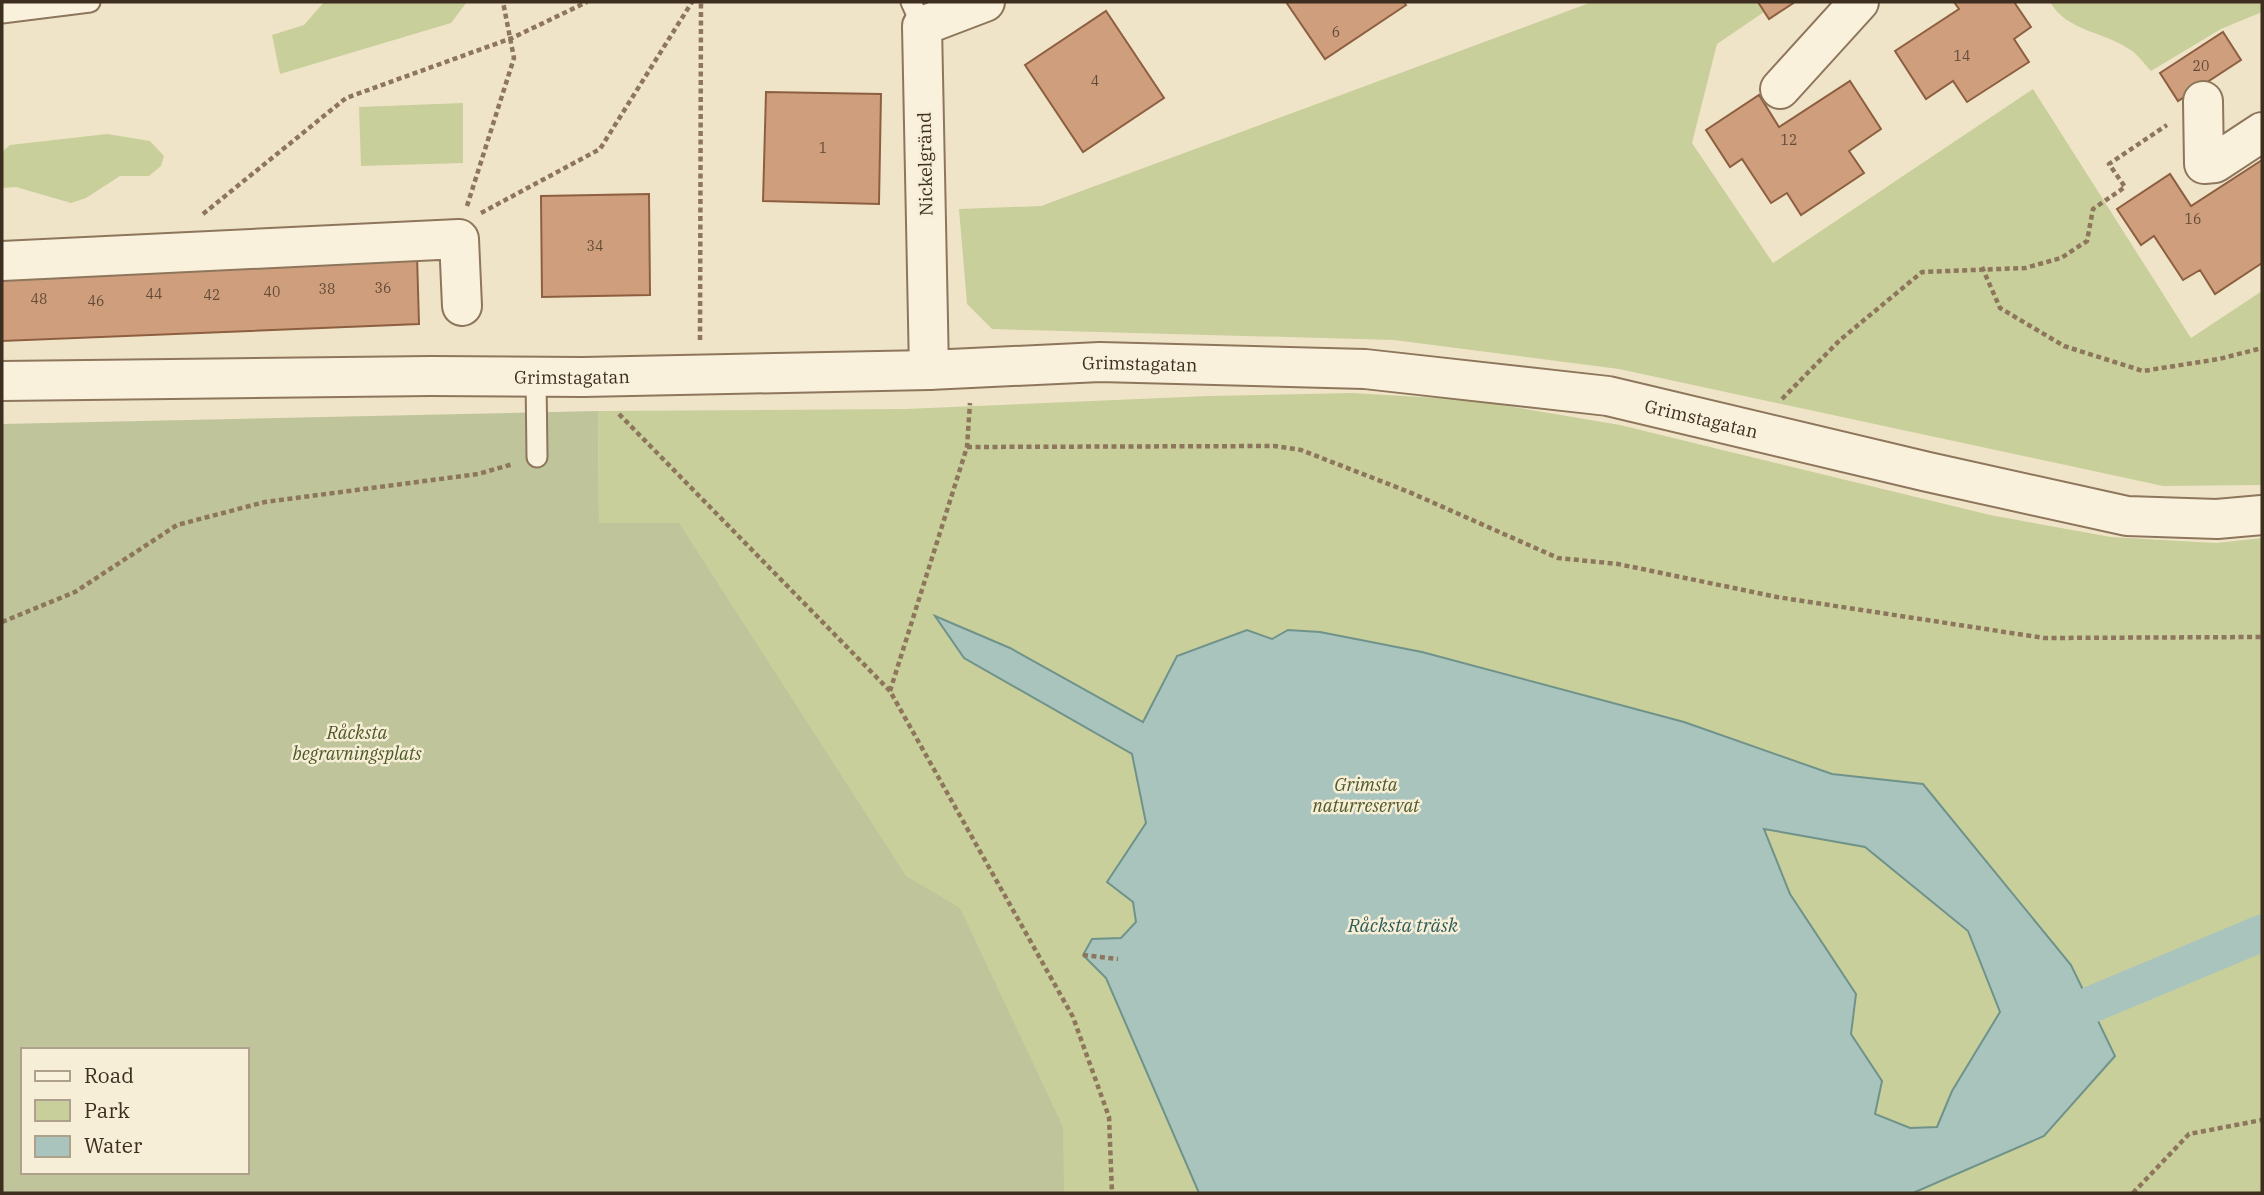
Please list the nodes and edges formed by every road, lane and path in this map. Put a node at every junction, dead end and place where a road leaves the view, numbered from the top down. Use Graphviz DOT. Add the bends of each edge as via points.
graph roads {
  1 [pos="90,2"];
  2 [pos="503,2"];
  3 [pos="587,2"];
  4 [pos="692,2"];
  5 [pos="701,2"];
  6 [pos="985,2"];
  7 [pos="1859,2"];
  8 [pos="2,13"];
  9 [pos="917,14"];
  10 [pos="512,38"];
  11 [pos="1780,89"];
  12 [pos="2203,101"];
  13 [pos="2262,132"];
  14 [pos="201,215"];
  15 [pos="463,217"];
  16 [pos="473,217"];
  17 [pos="2,261"];
  18 [pos="1982,267"];
  19 [pos="462,306"];
  20 [pos="2262,348"];
  21 [pos="971,368"];
  22 [pos="929,370"];
  23 [pos="700,373"];
  24 [pos="536,377"];
  25 [pos="583,377"];
  26 [pos="2,381"];
  27 [pos="1748,429"];
  28 [pos="967,447"];
  29 [pos="537,457"];
  30 [pos="2262,515"];
  31 [pos="2,622"];
  32 [pos="2262,638"];
  33 [pos="890,691"];
  34 [pos="1083,955"];
  35 [pos="1118,959"];
  36 [pos="2262,1120"];
  37 [pos="1112,1193"];
  38 [pos="2133,1193"];
  1 -- 8 [label="lane"];
  2 -- 10 [label="path"];
  3 -- 10 [label="path"];
  4 -- 16 [label="path" via="600,149"];
  5 -- 23 [label="path"];
  6 -- 9 [label="street, Nickelgränd"];
  7 -- 11 [label="street"];
  9 -- 22 [label="street, Nickelgränd"];
  10 -- 14 [label="path" via="346,98"];
  10 -- 15 [label="path" via="514,58"];
  12 -- 13 [label="street" via="2204,164 2215,163"];
  12 -- 18 [label="path" via="2109,164 2125,187 2092,209 2087,241 2061,258 2025,268"];
  17 -- 19 [label="street" via="459,239"];
  18 -- 20 [label="path" via="2000,309 2064,346 2143,371"];
  18 -- 27 [label="path" via="1922,272 1840,340"];
  21 -- 22 [label="street, Grimstagatan"];
  21 -- 27 [label="street, Grimstagatan" via="1100,362 1365,369 1608,396"];
  21 -- 28 [label="path"];
  22 -- 23 [label="street, Grimstagatan"];
  23 -- 25 [label="street, Grimstagatan"];
  24 -- 25 [label="street, Grimstagatan"];
  24 -- 26 [label="street, Grimstagatan"];
  24 -- 29 [label="lane"];
  25 -- 33 [label="path"];
  27 -- 30 [label="street, Grimstagatan" via="2127,516 2217,519"];
  28 -- 32 [label="path" via="1274,446 1301,450 1558,558 1618,564 1777,597 2043,638"];
  28 -- 33 [label="path"];
  29 -- 31 [label="path" via="478,474 265,502 177,525 75,592"];
  33 -- 37 [label="path" via="1073,1017 1109,1117"];
  34 -- 35 [label="path"];
  36 -- 38 [label="path" via="2189,1135"];
}
